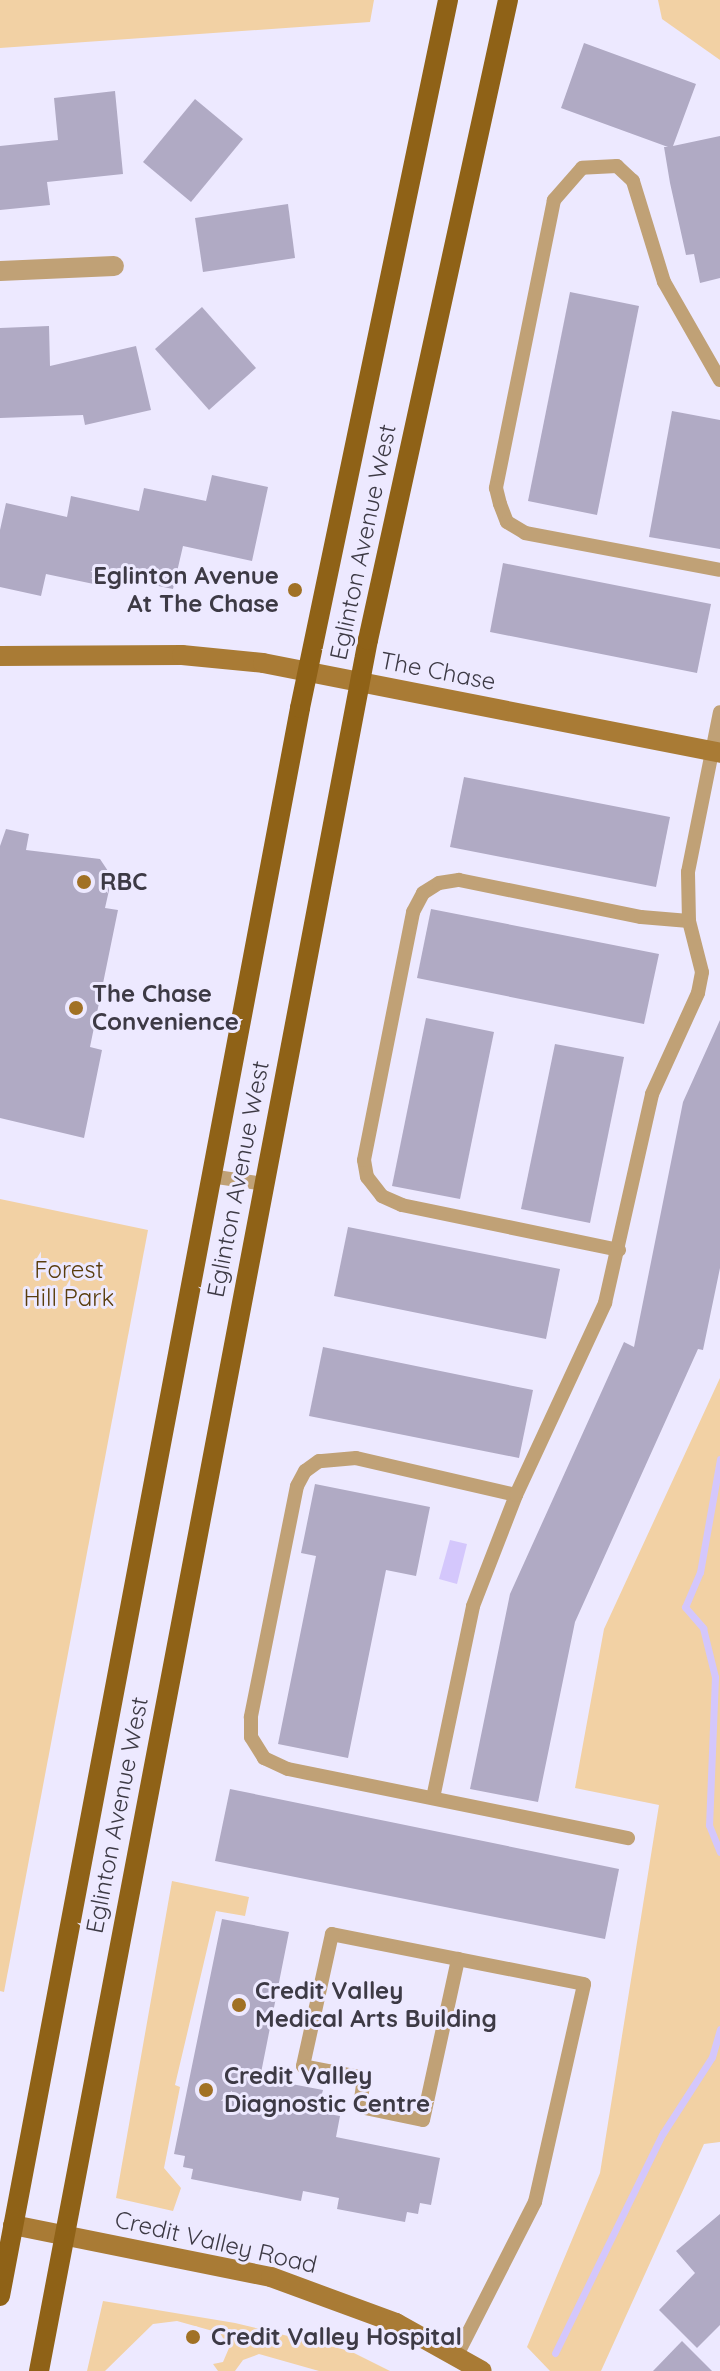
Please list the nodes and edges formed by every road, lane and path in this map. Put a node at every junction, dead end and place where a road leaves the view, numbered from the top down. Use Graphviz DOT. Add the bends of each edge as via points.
graph roads {
  1 [pos="448,0"];
  2 [pos="508,0"];
  3 [pos="114,266"];
  4 [pos="0,271"];
  5 [pos="720,380"];
  6 [pos="720,570"];
  7 [pos="0,656"];
  8 [pos="308,672"];
  9 [pos="360,682"];
  10 [pos="720,712"];
  11 [pos="716,753"];
  12 [pos="689,921"];
  13 [pos="210,1176"];
  14 [pos="264,1184"];
  15 [pos="619,1250"];
  16 [pos="516,1495"];
  17 [pos="433,1798"];
  18 [pos="628,1838"];
  19 [pos="458,1959"];
  20 [pos="7,2225"];
  21 [pos="64,2235"];
  22 [pos="0,2296"];
  23 [pos="457,2355"];
  24 [pos="39,2371"];
  25 [pos="482,2371"];
  1 -- 8 [label="main road, Eglinton Avenue West"];
  2 -- 9 [label="main road, Eglinton Avenue West"];
  3 -- 4 [label="street"];
  5 -- 6 [label="lane" via="664,282 633,181 617,166 582,168 554,200 496,488 500,504 507,522 525,533"];
  7 -- 8 [label="street, The Chase" via="182,655"];
  8 -- 9 [label="street, The Chase"];
  8 -- 13 [label="main road, Eglinton Avenue West"];
  9 -- 11 [label="street, The Chase"];
  9 -- 14 [label="main road, Eglinton Avenue West"];
  10 -- 11 [label="lane"];
  11 -- 12 [label="lane" via="688,872"];
  12 -- 15 [label="lane" via="702,972 698,993 652,1094"];
  12 -- 15 [label="lane" via="641,917 459,880 423,893 413,912 364,1160 367,1177 382,1196 402,1205"];
  13 -- 14 [label="lane"];
  13 -- 20 [label="main road, Eglinton Avenue West"];
  14 -- 21 [label="main road, Eglinton Avenue West"];
  15 -- 16 [label="lane" via="605,1303"];
  16 -- 17 [label="lane" via="473,1606"];
  16 -- 17 [label="lane" via="356,1458 319,1461 297,1486 251,1737 264,1758 288,1769"];
  17 -- 18 [label="lane"];
  19 -- 19 [label="lane" via="332,1934 303,2066 364,2078 360,2107 423,2120"];
  19 -- 23 [label="lane" via="584,1984 535,2202"];
  20 -- 21 [label="street, Credit Valley Road"];
  20 -- 22 [label="main road, Eglinton Avenue West"];
  21 -- 23 [label="street, Credit Valley Road" via="271,2277 367,2311"];
  21 -- 24 [label="main road, Eglinton Avenue West"];
  23 -- 25 [label="street, Credit Valley Road"];
}
